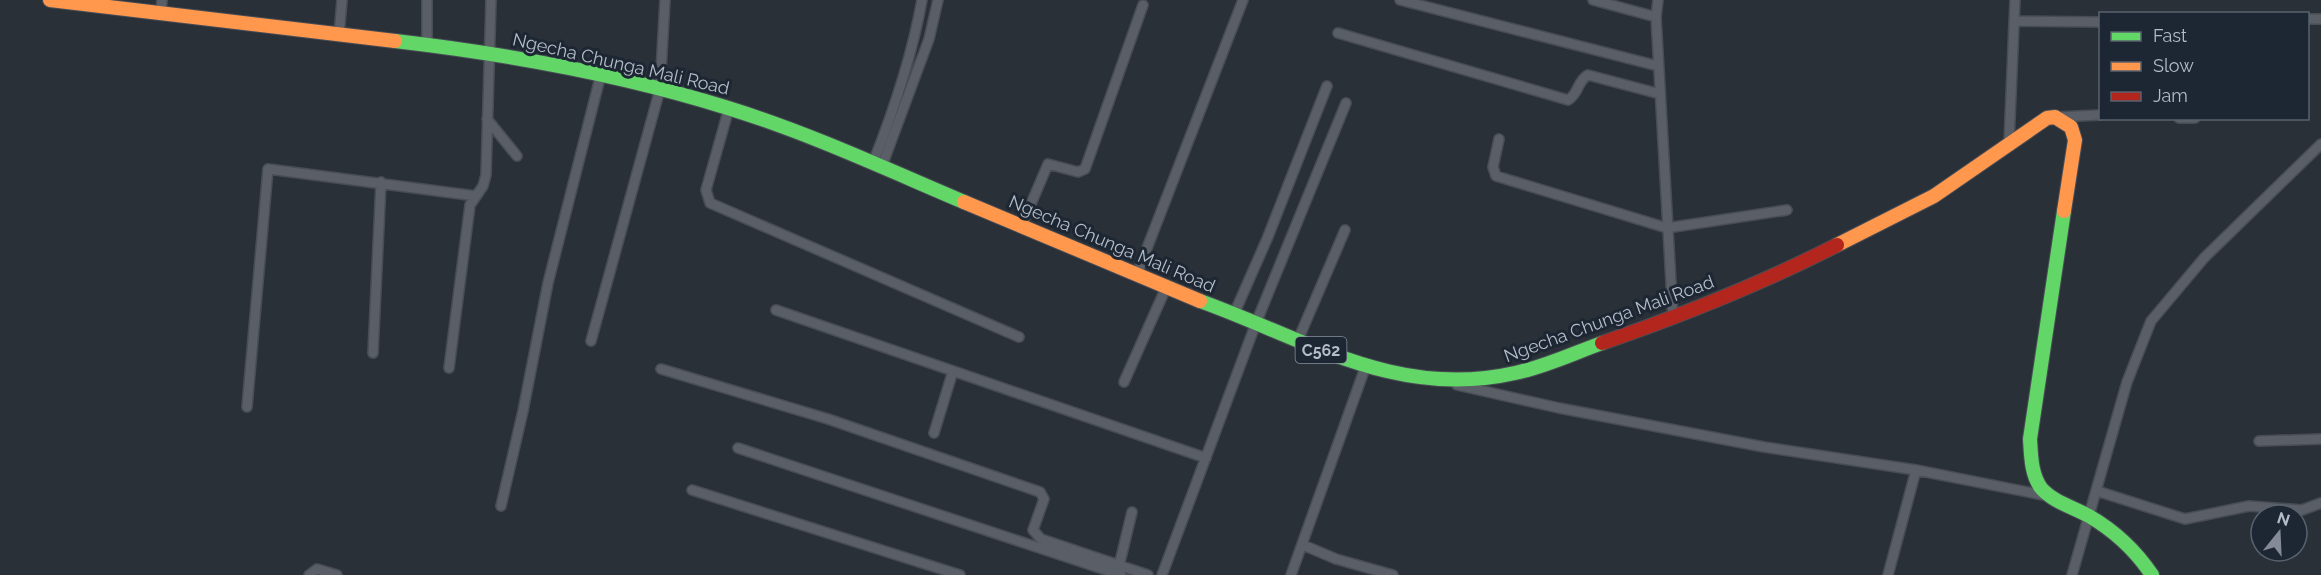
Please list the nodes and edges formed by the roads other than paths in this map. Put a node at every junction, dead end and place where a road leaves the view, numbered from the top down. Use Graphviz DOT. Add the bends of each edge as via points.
graph roads {
  1 [pos="50,0"];
  2 [pos="342,0"];
  3 [pos="427,0"];
  4 [pos="491,0"];
  5 [pos="665,0"];
  6 [pos="922,0"];
  7 [pos="938,0"];
  8 [pos="1243,0"];
  9 [pos="1400,0"];
  10 [pos="1593,0"];
  11 [pos="1658,0"];
  12 [pos="2015,0"];
  13 [pos="1143,5"];
  14 [pos="161,7"];
  15 [pos="1656,16"];
  16 [pos="2014,21"];
  17 [pos="2099,22"];
  18 [pos="1338,33"];
  19 [pos="339,35"];
  20 [pos="427,44"];
  21 [pos="490,52"];
  22 [pos="1658,66"];
  23 [pos="601,74"];
  24 [pos="1327,86"];
  25 [pos="660,89"];
  26 [pos="1660,94"];
  27 [pos="1346,103"];
  28 [pos="729,108"];
  29 [pos="2099,115"];
  30 [pos="2055,117"];
  31 [pos="487,119"];
  32 [pos="1499,140"];
  33 [pos="2009,143"];
  34 [pos="2321,144"];
  35 [pos="517,156"];
  36 [pos="877,164"];
  37 [pos="381,183"];
  38 [pos="476,196"];
  39 [pos="1787,210"];
  40 [pos="1022,225"];
  41 [pos="1667,228"];
  42 [pos="1345,230"];
  43 [pos="1137,274"];
  44 [pos="1165,290"];
  45 [pos="776,310"];
  46 [pos="1234,314"];
  47 [pos="1673,318"];
  48 [pos="1256,323"];
  49 [pos="1019,337"];
  50 [pos="1298,340"];
  51 [pos="591,341"];
  52 [pos="373,352"];
  53 [pos="449,368"];
  54 [pos="1365,368"];
  55 [pos="661,369"];
  56 [pos="953,371"];
  57 [pos="1124,382"];
  58 [pos="1446,382"];
  59 [pos="247,407"];
  60 [pos="934,433"];
  61 [pos="2321,439"];
  62 [pos="2259,441"];
  63 [pos="738,448"];
  64 [pos="1206,458"];
  65 [pos="1916,470"];
  66 [pos="692,490"];
  67 [pos="2097,491"];
  68 [pos="2050,496"];
  69 [pos="2321,503"];
  70 [pos="501,506"];
  71 [pos="1131,512"];
  72 [pos="2089,516"];
  73 [pos="1303,545"];
  74 [pos="1120,573"];
  75 [pos="309,575"];
  76 [pos="337,575"];
  77 [pos="960,575"];
  78 [pos="1148,575"];
  79 [pos="1162,575"];
  80 [pos="1292,575"];
  81 [pos="1393,575"];
  82 [pos="1888,575"];
  83 [pos="2072,575"];
  84 [pos="2152,575"];
  1 -- 14 [label="main road, Ngecha Chunga Mali Road / C562"];
  2 -- 19 [label="street"];
  3 -- 20 [label="street"];
  4 -- 21 [label="street"];
  5 -- 25 [label="street"];
  6 -- 36 [label="street" via="903,82"];
  7 -- 36 [label="street" via="929,39"];
  8 -- 43 [label="street"];
  9 -- 22 [label="street"];
  10 -- 15 [label="street"];
  11 -- 15 [label="street"];
  12 -- 16 [label="street"];
  13 -- 40 [label="street" via="1085,169 1078,172 1048,164"];
  14 -- 19 [label="main road, Ngecha Chunga Mali Road / C562"];
  15 -- 22 [label="street"];
  16 -- 17 [label="street"];
  16 -- 33 [label="street"];
  18 -- 26 [label="street" via="1568,100 1588,75"];
  19 -- 20 [label="main road, Ngecha Chunga Mali Road / C562"];
  20 -- 21 [label="main road, Ngecha Chunga Mali Road / C562"];
  21 -- 23 [label="main road, Ngecha Chunga Mali Road / C562"];
  21 -- 31 [label="street"];
  22 -- 26 [label="street"];
  23 -- 25 [label="main road, Ngecha Chunga Mali Road / C562"];
  23 -- 70 [label="street" via="548,283"];
  24 -- 46 [label="street"];
  25 -- 28 [label="main road, Ngecha Chunga Mali Road / C562"];
  25 -- 51 [label="street"];
  26 -- 41 [label="street"];
  27 -- 48 [label="street"];
  28 -- 36 [label="main road, Ngecha Chunga Mali Road / C562"];
  28 -- 49 [label="street" via="706,190 710,203"];
  29 -- 30 [label="street"];
  30 -- 33 [label="main road, Ngecha Chunga Mali Road / C562" via="2047,118"];
  30 -- 68 [label="main road" via="2071,127 2074,140 2030,439 2037,482"];
  31 -- 35 [label="street"];
  31 -- 38 [label="street" via="486,175"];
  32 -- 41 [label="street" via="1493,167 1496,176"];
  33 -- 47 [label="main road, Ngecha Chunga Mali Road / C562" via="1934,196 1780,274"];
  34 -- 67 [label="street" via="2204,258 2151,321 2127,382"];
  36 -- 40 [label="main road, Ngecha Chunga Mali Road / C562"];
  37 -- 38 [label="street"];
  37 -- 52 [label="street"];
  37 -- 59 [label="street" via="268,170"];
  38 -- 53 [label="street" via="470,205"];
  39 -- 41 [label="street"];
  40 -- 43 [label="main road, Ngecha Chunga Mali Road / C562"];
  41 -- 47 [label="street"];
  42 -- 50 [label="street"];
  43 -- 44 [label="main road, Ngecha Chunga Mali Road / C562"];
  44 -- 46 [label="main road, Ngecha Chunga Mali Road / C562"];
  44 -- 57 [label="street"];
  45 -- 56 [label="street"];
  46 -- 48 [label="main road, Ngecha Chunga Mali Road / C562"];
  47 -- 58 [label="main road, Ngecha Chunga Mali Road / C562" via="1517,373"];
  48 -- 50 [label="main road, Ngecha Chunga Mali Road / C562"];
  48 -- 64 [label="street"];
  50 -- 54 [label="main road, Ngecha Chunga Mali Road / C562"];
  54 -- 58 [label="main road, Ngecha Chunga Mali Road / C562" via="1410,379"];
  54 -- 73 [label="street"];
  55 -- 74 [label="street" via="828,419 1040,492 1044,499 1033,530 1035,535"];
  56 -- 60 [label="street"];
  56 -- 64 [label="street"];
  58 -- 65 [label="street" via="1764,447"];
  61 -- 62 [label="street"];
  63 -- 74 [label="street"];
  64 -- 79 [label="street"];
  65 -- 68 [label="street"];
  65 -- 82 [label="street"];
  66 -- 77 [label="street"];
  67 -- 69 [label="street" via="2185,519 2249,506 2302,510"];
  67 -- 72 [label="street"];
  68 -- 72 [label="main road"];
  71 -- 74 [label="street"];
  72 -- 83 [label="street"];
  72 -- 84 [label="main road" via="2122,541"];
  73 -- 80 [label="street"];
  73 -- 81 [label="street"];
  74 -- 78 [label="street"];
  75 -- 76 [label="street" via="317,569"];
}
